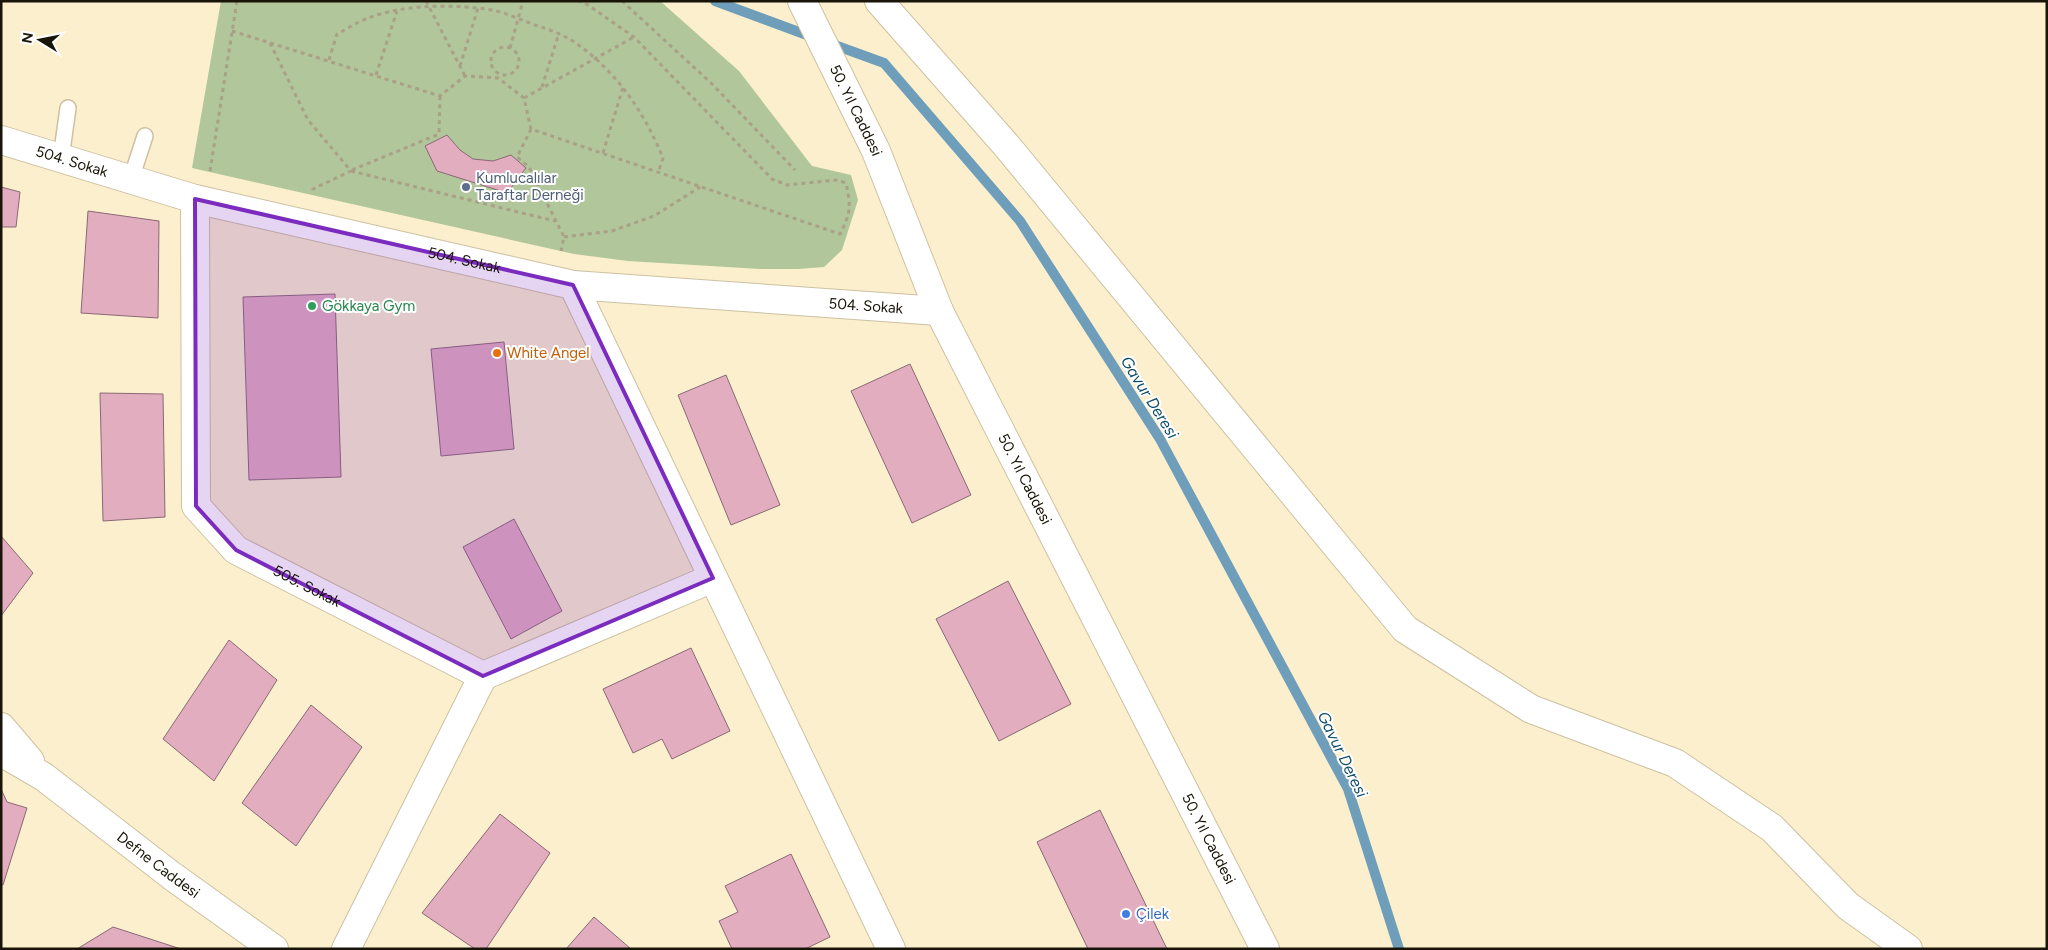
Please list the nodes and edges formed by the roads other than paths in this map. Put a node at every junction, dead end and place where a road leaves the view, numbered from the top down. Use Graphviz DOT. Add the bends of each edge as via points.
graph roads {
  1 [pos="802,1"];
  2 [pos="879,1"];
  3 [pos="68,108"];
  4 [pos="145,136"];
  5 [pos="1,140"];
  6 [pos="61,158"];
  7 [pos="131,179"];
  8 [pos="200,200"];
  9 [pos="564,283"];
  10 [pos="939,311"];
  11 [pos="712,578"];
  12 [pos="483,676"];
  13 [pos="1,727"];
  14 [pos="1,752"];
  15 [pos="44,777"];
  16 [pos="274,949"];
  17 [pos="346,949"];
  18 [pos="891,949"];
  19 [pos="1265,949"];
  20 [pos="1908,949"];
  1 -- 10 [label="street, 50. Yıl Caddesi" via="876,151"];
  2 -- 20 [label="street" via="1006,145 1405,628 1531,710 1675,763 1772,828 1848,906"];
  3 -- 6 [label="lane"];
  4 -- 7 [label="lane"];
  5 -- 6 [label="street, 504. Sokak"];
  6 -- 7 [label="street, 504. Sokak"];
  7 -- 8 [label="street, 504. Sokak"];
  8 -- 9 [label="street, 504. Sokak"];
  8 -- 12 [label="street, 505. Sokak" via="196,506 236,550"];
  9 -- 10 [label="street, 504. Sokak"];
  9 -- 11 [label="street"];
  10 -- 19 [label="street, 50. Yıl Caddesi"];
  11 -- 12 [label="street"];
  11 -- 18 [label="street"];
  12 -- 17 [label="street"];
  13 -- 15 [label="street, Defne Caddesi"];
  14 -- 15 [label="street, Defne Caddesi"];
  15 -- 16 [label="street, Defne Caddesi" via="172,876"];
}
